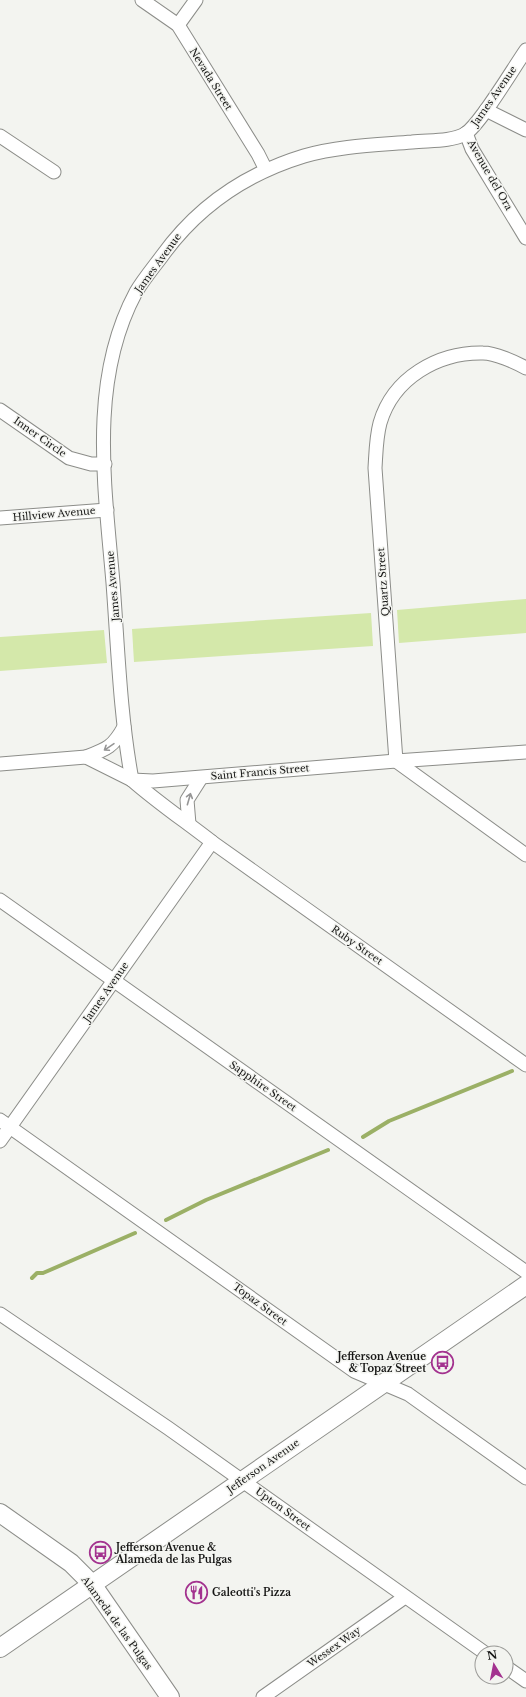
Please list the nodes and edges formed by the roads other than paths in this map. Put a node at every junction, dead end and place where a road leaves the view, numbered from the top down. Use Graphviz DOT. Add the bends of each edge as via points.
graph roads {
  1 [pos="142,0"];
  2 [pos="196,0"];
  3 [pos="178,25"];
  4 [pos="526,50"];
  5 [pos="486,110"];
  6 [pos="526,130"];
  7 [pos="466,133"];
  8 [pos="0,136"];
  9 [pos="266,170"];
  10 [pos="54,172"];
  11 [pos="526,238"];
  12 [pos="526,368"];
  13 [pos="0,410"];
  14 [pos="105,464"];
  15 [pos="107,510"];
  16 [pos="0,518"];
  17 [pos="124,726"];
  18 [pos="526,752"];
  19 [pos="86,757"];
  20 [pos="396,761"];
  21 [pos="0,764"];
  22 [pos="201,778"];
  23 [pos="132,780"];
  24 [pos="189,824"];
  25 [pos="212,842"];
  26 [pos="526,855"];
  27 [pos="0,900"];
  28 [pos="114,981"];
  29 [pos="526,1065"];
  30 [pos="5,1123"];
  31 [pos="0,1141"];
  32 [pos="526,1272"];
  33 [pos="526,1285"];
  34 [pos="0,1314"];
  35 [pos="382,1383"];
  36 [pos="526,1478"];
  37 [pos="242,1480"];
  38 [pos="0,1512"];
  39 [pos="92,1584"];
  40 [pos="405,1597"];
  41 [pos="474,1645"];
  42 [pos="0,1648"];
  43 [pos="514,1673"];
  44 [pos="526,1681"];
  45 [pos="170,1697"];
  46 [pos="263,1697"];
  1 -- 3 [label="street, Nevada Street"];
  2 -- 3 [label="street"];
  3 -- 9 [label="street, Nevada Street"];
  4 -- 5 [label="street, James Avenue"];
  5 -- 6 [label="street"];
  5 -- 7 [label="street, James Avenue"];
  7 -- 9 [label="street, James Avenue" via="449,139 344,147"];
  7 -- 11 [label="street, Avenue del Ora" via="472,149"];
  8 -- 10 [label="street"];
  9 -- 14 [label="street, James Avenue" via="212,202 176,236 136,291 119,332 111,361 104,416"];
  12 -- 20 [label="street, Quartz Street" via="516,362 484,353 458,355 438,361 403,383 392,398 381,422 376,442 375,468"];
  13 -- 14 [label="street, Inner Circle" via="69,458 92,464"];
  14 -- 15 [label="street, James Avenue"];
  15 -- 16 [label="street, Hillview Avenue"];
  15 -- 17 [label="street, James Avenue"];
  17 -- 19 [label="street, one-way" via="116,742"];
  17 -- 23 [label="street, James Avenue"];
  18 -- 20 [label="street, Saint Francis Street"];
  19 -- 21 [label="street"];
  19 -- 23 [label="street, Saint Francis Street"];
  20 -- 22 [label="street, Saint Francis Street"];
  20 -- 26 [label="street"];
  22 -- 23 [label="street, Saint Francis Street"];
  24 -- 22 [label="street, one-way" via="187,800"];
  23 -- 24 [label="street, Ruby Street"];
  24 -- 25 [label="street, Ruby Street"];
  25 -- 28 [label="street, James Avenue"];
  25 -- 29 [label="street, Ruby Street"];
  27 -- 28 [label="street, Sapphire Street"];
  28 -- 30 [label="street, James Avenue"];
  28 -- 32 [label="street, Sapphire Street"];
  30 -- 31 [label="street, James Avenue"];
  30 -- 35 [label="street, Topaz Street" via="354,1371"];
  33 -- 35 [label="main road, Jefferson Avenue"];
  34 -- 37 [label="street, Upton Street"];
  35 -- 36 [label="street, Topaz Street" via="408,1394"];
  35 -- 37 [label="main road, Jefferson Avenue"];
  37 -- 39 [label="main road, Jefferson Avenue"];
  37 -- 40 [label="street, Upton Street"];
  38 -- 39 [label="main road, Alameda de las Pulgas" via="71,1563"];
  39 -- 42 [label="main road, Jefferson Avenue"];
  39 -- 45 [label="main road, Alameda de las Pulgas"];
  40 -- 41 [label="street, Upton Street"];
  40 -- 46 [label="street, Wessex Way"];
  43 -- 44 [label="street"];
}
